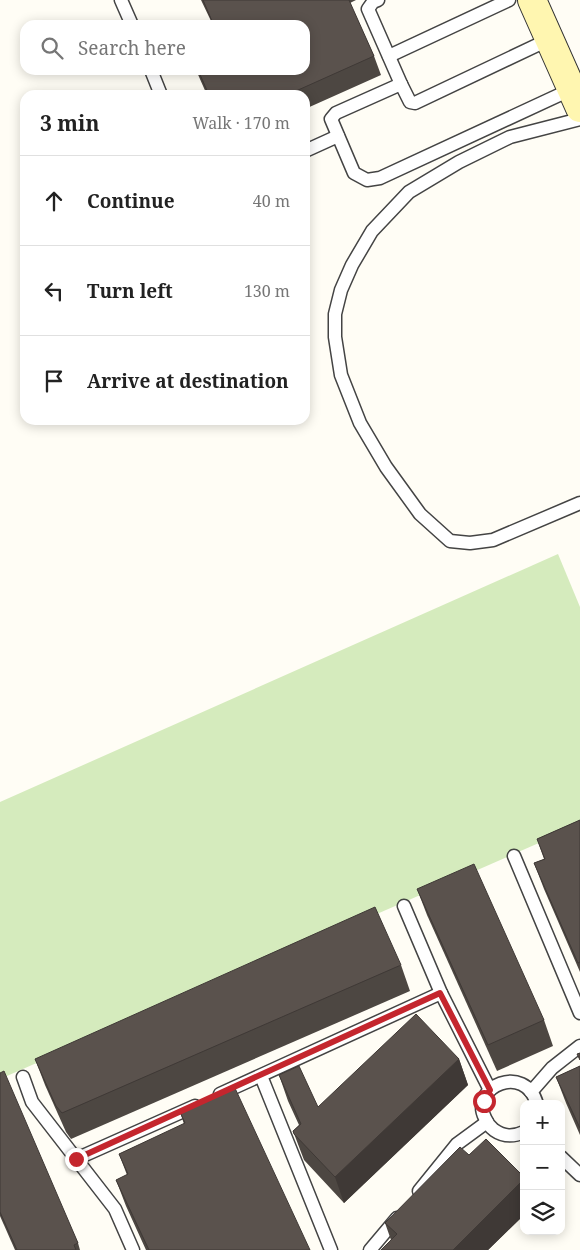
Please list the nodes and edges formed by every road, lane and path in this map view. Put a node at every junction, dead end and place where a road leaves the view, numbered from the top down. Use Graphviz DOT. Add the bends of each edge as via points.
graph roads {
  1 [pos="121,0"];
  2 [pos="378,0"];
  3 [pos="509,0"];
  4 [pos="532,0"];
  5 [pos="130,20"];
  6 [pos="550,39"];
  7 [pos="389,56"];
  8 [pos="153,75"];
  9 [pos="401,84"];
  10 [pos="160,90"];
  11 [pos="576,98"];
  12 [pos="580,119"];
  13 [pos="338,136"];
  14 [pos="310,149"];
  15 [pos="580,504"];
  16 [pos="514,856"];
  17 [pos="404,906"];
  18 [pos="440,993"];
  19 [pos="580,1013"];
  20 [pos="580,1046"];
  21 [pos="261,1076"];
  22 [pos="23,1077"];
  23 [pos="490,1090"];
  24 [pos="531,1092"];
  25 [pos="534,1100"];
  26 [pos="487,1122"];
  27 [pos="520,1133"];
  28 [pos="76,1159"];
  29 [pos="565,1161"];
  30 [pos="580,1175"];
  31 [pos="133,1250"];
  32 [pos="331,1250"];
  33 [pos="370,1250"];
  1 -- 5 [label="lane"];
  2 -- 7 [label="lane" via="368,9"];
  3 -- 7 [label="lane"];
  4 -- 6 [label="main road"];
  6 -- 9 [label="lane" via="415,103 410,102"];
  6 -- 11 [label="main road"];
  7 -- 9 [label="lane"];
  8 -- 10 [label="lane"];
  9 -- 13 [label="lane" via="336,113 331,119"];
  11 -- 13 [label="lane" via="380,178 367,180 354,173"];
  12 -- 15 [label="lane" via="510,137 408,192 372,231 352,265 335,314 335,329 341,375 360,423 386,467 420,514 450,541 493,540"];
  13 -- 14 [label="lane"];
  16 -- 19 [label="lane"];
  17 -- 18 [label="lane"];
  18 -- 21 [label="lane"];
  18 -- 23 [label="lane"];
  20 -- 24 [label="lane" via="552,1068"];
  21 -- 28 [label="lane"];
  21 -- 32 [label="lane"];
  22 -- 28 [label="lane" via="32,1102"];
  23 -- 24 [label="lane" via="505,1082 519,1082"];
  23 -- 26 [label="lane" via="483,1109"];
  24 -- 25 [label="lane"];
  26 -- 27 [label="lane" via="501,1135"];
  26 -- 33 [label="lane" via="457,1144"];
  28 -- 31 [label="lane" via="115,1209"];
  29 -- 30 [label="lane"];
}
